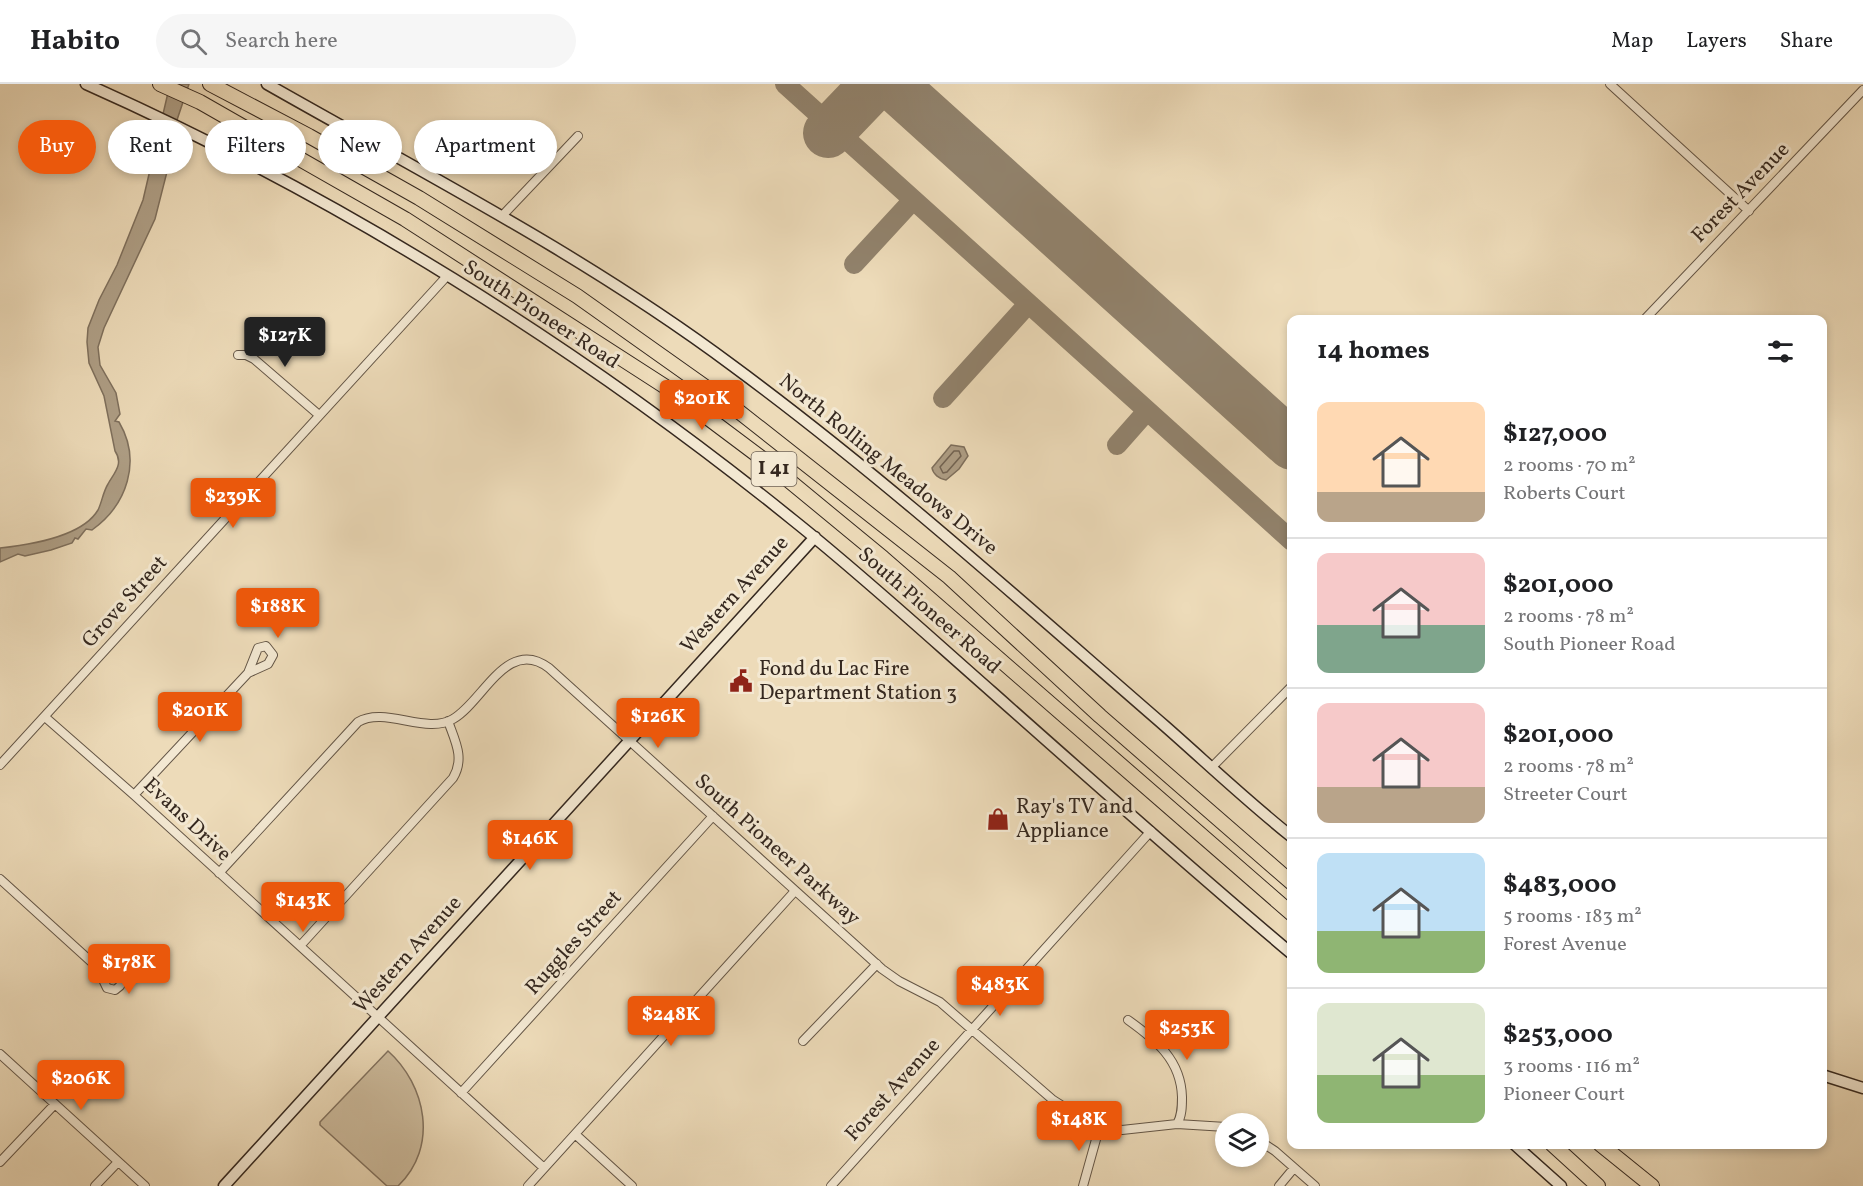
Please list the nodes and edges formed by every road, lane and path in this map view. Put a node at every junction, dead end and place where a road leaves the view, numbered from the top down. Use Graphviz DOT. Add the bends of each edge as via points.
graph roads {
  1 [pos="86,84"];
  2 [pos="160,84"];
  3 [pos="210,84"];
  4 [pos="267,84"];
  5 [pos="1610,84"];
  6 [pos="1863,90"];
  7 [pos="578,136"];
  8 [pos="1749,211"];
  9 [pos="502,216"];
  10 [pos="447,276"];
  11 [pos="1649,315"];
  12 [pos="238,355"];
  13 [pos="319,415"];
  14 [pos="815,537"];
  15 [pos="248,673"];
  16 [pos="1287,691"];
  17 [pos="45,717"];
  18 [pos="448,721"];
  19 [pos="629,741"];
  20 [pos="0,765"];
  21 [pos="1212,767"];
  22 [pos="134,795"];
  23 [pos="713,816"];
  24 [pos="1151,831"];
  25 [pos="1287,833"];
  26 [pos="219,873"];
  27 [pos="0,879"];
  28 [pos="1287,879"];
  29 [pos="795,891"];
  30 [pos="1287,910"];
  31 [pos="300,946"];
  32 [pos="1287,950"];
  33 [pos="877,964"];
  34 [pos="97,966"];
  35 [pos="378,1017"];
  36 [pos="1128,1020"];
  37 [pos="972,1030"];
  38 [pos="803,1041"];
  39 [pos="0,1054"];
  40 [pos="1827,1077"];
  41 [pos="1863,1088"];
  42 [pos="461,1093"];
  43 [pos="55,1104"];
  44 [pos="1177,1124"];
  45 [pos="1100,1125"];
  46 [pos="1215,1126"];
  47 [pos="575,1134"];
  48 [pos="1269,1149"];
  49 [pos="1520,1149"];
  50 [pos="1557,1149"];
  51 [pos="1599,1149"];
  52 [pos="1606,1149"];
  53 [pos="118,1161"];
  54 [pos="0,1162"];
  55 [pos="544,1168"];
  56 [pos="1294,1168"];
  57 [pos="94,1186"];
  58 [pos="145,1186"];
  59 [pos="224,1186"];
  60 [pos="528,1186"];
  61 [pos="632,1186"];
  62 [pos="831,1186"];
  63 [pos="1083,1186"];
  64 [pos="1279,1186"];
  65 [pos="1315,1186"];
  66 [pos="1561,1186"];
  67 [pos="1598,1186"];
  68 [pos="1640,1186"];
  69 [pos="1652,1186"];
  1 -- 10 [label="main road, South Pioneer Road" via="154,114 291,186"];
  2 -- 30 [label="highway, I 41" via="200,102 405,219 570,323 713,421 884,558"];
  3 -- 28 [label="highway, I 41" via="419,198 577,296 695,378 949,577 1100,716"];
  4 -- 9 [label="main road, North Rolling Meadows Drive"];
  5 -- 8 [label="street"];
  6 -- 8 [label="street, Forest Avenue"];
  7 -- 9 [label="street"];
  8 -- 11 [label="street, Forest Avenue"];
  9 -- 21 [label="main road, North Rolling Meadows Drive" via="677,326 812,425 934,525"];
  10 -- 13 [label="street, Grove Street"];
  10 -- 14 [label="main road, South Pioneer Road" via="622,391"];
  12 -- 13 [label="street" via="254,358"];
  13 -- 17 [label="street, Grove Street"];
  14 -- 19 [label="main road, Western Avenue"];
  14 -- 24 [label="main road, South Pioneer Road"];
  15 -- 22 [label="street"];
  16 -- 21 [label="street"];
  17 -- 20 [label="street, Grove Street"];
  17 -- 22 [label="street, Evans Drive"];
  18 -- 19 [label="street, South Pioneer Parkway" via="459,715 505,667 530,660 546,666"];
  18 -- 26 [label="street" via="374,717 359,720"];
  18 -- 31 [label="street" via="459,753 453,778"];
  19 -- 23 [label="street, South Pioneer Parkway"];
  19 -- 35 [label="main road, Western Avenue"];
  21 -- 25 [label="main road, North Rolling Meadows Drive"];
  22 -- 26 [label="street, Evans Drive"];
  23 -- 29 [label="street, South Pioneer Parkway"];
  23 -- 42 [label="street, Ruggles Street"];
  24 -- 32 [label="main road, South Pioneer Road"];
  24 -- 37 [label="street, Forest Avenue"];
  26 -- 31 [label="street, Evans Drive"];
  27 -- 34 [label="street"];
  29 -- 33 [label="street, South Pioneer Parkway"];
  29 -- 47 [label="street"];
  31 -- 35 [label="street, Evans Drive"];
  33 -- 37 [label="street, South Pioneer Parkway" via="899,981 940,1002"];
  33 -- 38 [label="street"];
  35 -- 42 [label="street, Evans Drive"];
  35 -- 59 [label="main road, Western Avenue"];
  36 -- 44 [label="street" via="1161,1045 1174,1065 1182,1094"];
  37 -- 45 [label="street, South Pioneer Parkway" via="1057,1103"];
  37 -- 62 [label="street, Forest Avenue"];
  39 -- 43 [label="street"];
  40 -- 41 [label="main road"];
  42 -- 55 [label="street, Evans Drive"];
  43 -- 53 [label="street"];
  43 -- 54 [label="street"];
  44 -- 45 [label="street, South Pioneer Parkway" via="1131,1130"];
  44 -- 46 [label="street, South Pioneer Parkway"];
  45 -- 63 [label="street"];
  47 -- 55 [label="street"];
  47 -- 61 [label="street"];
  48 -- 56 [label="street"];
  49 -- 66 [label="main road"];
  50 -- 67 [label="highway"];
  51 -- 68 [label="highway"];
  52 -- 69 [label="highway"];
  53 -- 57 [label="street"];
  53 -- 58 [label="street"];
  55 -- 60 [label="street"];
  56 -- 64 [label="street"];
  56 -- 65 [label="street"];
}
